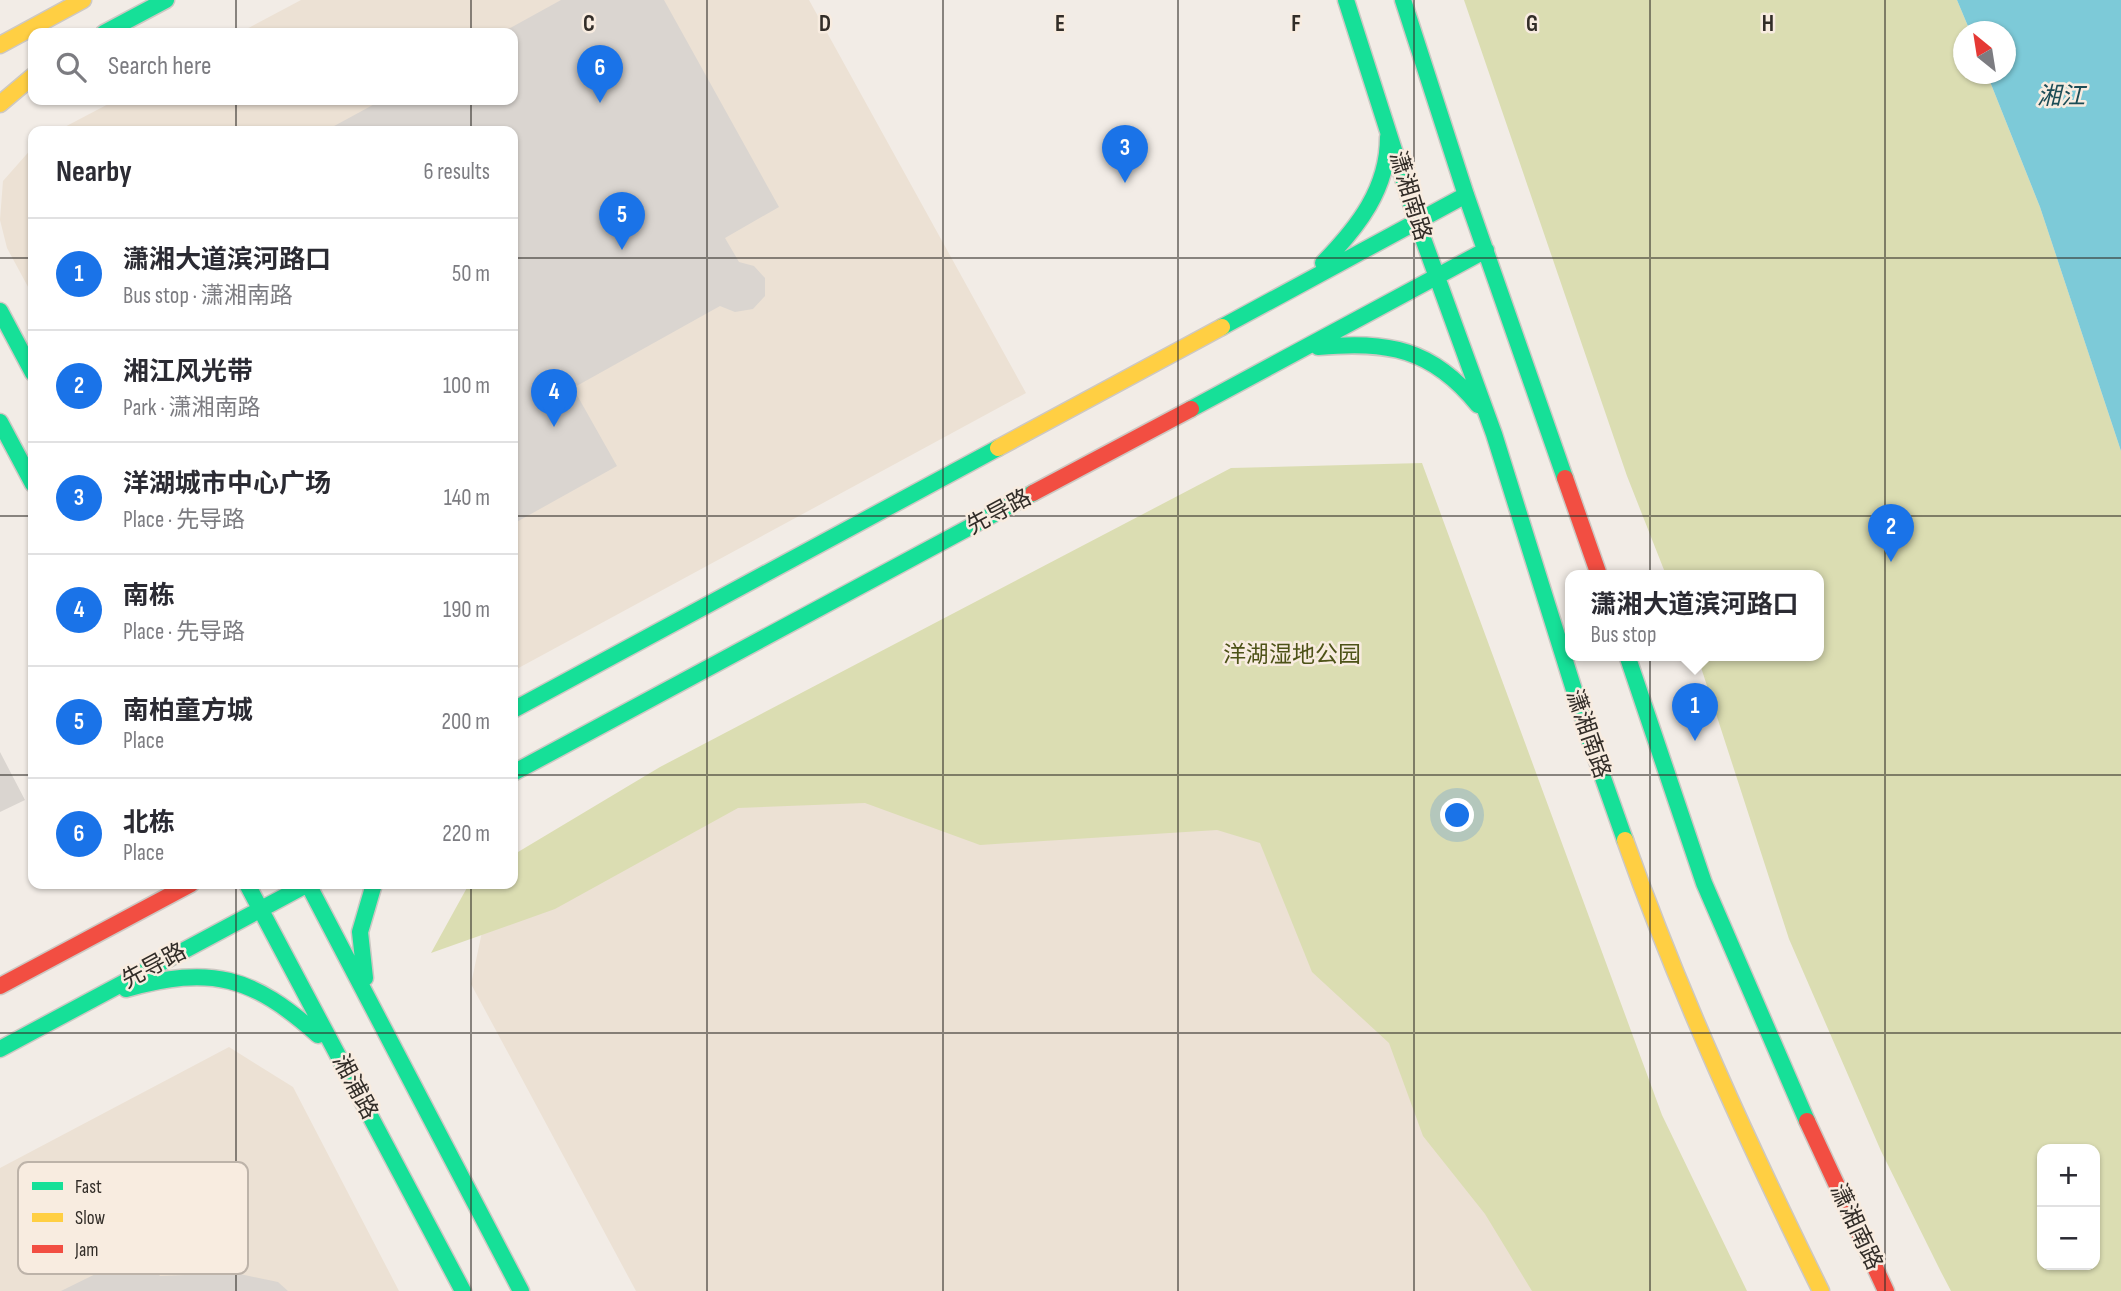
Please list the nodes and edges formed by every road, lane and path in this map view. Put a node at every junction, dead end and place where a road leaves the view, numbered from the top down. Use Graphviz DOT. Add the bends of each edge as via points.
graph roads {
  1 [pos="83,0"];
  2 [pos="166,0"];
  3 [pos="1346,0"];
  4 [pos="1403,0"];
  5 [pos="31,28"];
  6 [pos="113,28"];
  7 [pos="28,29"];
  8 [pos="0,43"];
  9 [pos="28,76"];
  10 [pos="28,79"];
  11 [pos="0,89"];
  12 [pos="0,104"];
  13 [pos="1383,111"];
  14 [pos="1466,195"];
  15 [pos="1417,222"];
  16 [pos="1486,250"];
  17 [pos="1436,277"];
  18 [pos="1286,293"];
  19 [pos="0,311"];
  20 [pos="28,364"];
  21 [pos="1273,364"];
  22 [pos="0,422"];
  23 [pos="1494,434"];
  24 [pos="28,475"];
  25 [pos="1597,570"];
  26 [pos="1629,661"];
  27 [pos="518,707"];
  28 [pos="518,770"];
  29 [pos="148,889"];
  30 [pos="182,889"];
  31 [pos="250,889"];
  32 [pos="298,889"];
  33 [pos="311,889"];
  34 [pos="373,889"];
  35 [pos="260,909"];
  36 [pos="110,927"];
  37 [pos="0,986"];
  38 [pos="91,1000"];
  39 [pos="374,1010"];
  40 [pos="0,1049"];
  41 [pos="343,1065"];
  42 [pos="463,1291"];
  43 [pos="521,1291"];
  44 [pos="1821,1291"];
  45 [pos="1886,1291"];
  1 -- 5 [label="main road"];
  2 -- 6 [label="main road"];
  3 -- 13 [label="main road, 潇湘南路"];
  4 -- 14 [label="main road"];
  7 -- 8 [label="main road"];
  9 -- 11 [label="main road"];
  10 -- 12 [label="main road"];
  13 -- 15 [label="main road, 潇湘南路"];
  13 -- 18 [label="main road" via="1387,163 1364,215 1325,260"];
  14 -- 15 [label="main road"];
  14 -- 16 [label="main road"];
  15 -- 17 [label="main road, 潇湘南路"];
  15 -- 18 [label="main road"];
  16 -- 17 [label="main road, 先导路"];
  16 -- 25 [label="main road"];
  17 -- 21 [label="main road, 先导路"];
  17 -- 23 [label="main road, 潇湘南路"];
  18 -- 27 [label="main road"];
  19 -- 20 [label="main road"];
  21 -- 23 [label="main road" via="1318,347 1363,342 1403,350 1433,361 1458,381"];
  21 -- 28 [label="main road, 先导路"];
  22 -- 24 [label="main road"];
  23 -- 44 [label="main road, 潇湘南路" via="1590,741 1672,964 1748,1143"];
  26 -- 45 [label="main road, 潇湘南路" via="1704,883 1782,1067"];
  29 -- 36 [label="main road"];
  30 -- 36 [label="main road"];
  31 -- 35 [label="main road, 湘浦路"];
  32 -- 35 [label="main road, 先导路"];
  33 -- 39 [label="main road"];
  34 -- 39 [label="main road" via="360,932 362,969"];
  35 -- 38 [label="main road, 先导路"];
  35 -- 41 [label="main road, 湘浦路"];
  36 -- 37 [label="main road"];
  38 -- 40 [label="main road, 先导路"];
  38 -- 41 [label="main road" via="188,973 231,978 270,995 295,1013"];
  39 -- 43 [label="main road"];
  41 -- 42 [label="main road, 湘浦路"];
}
